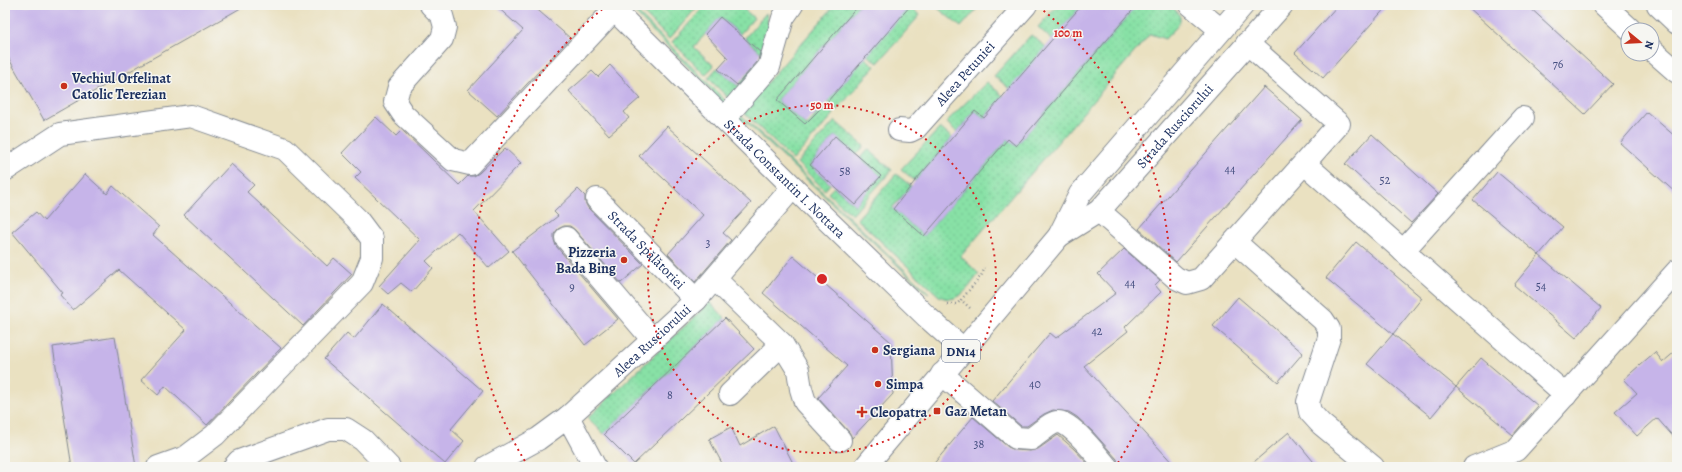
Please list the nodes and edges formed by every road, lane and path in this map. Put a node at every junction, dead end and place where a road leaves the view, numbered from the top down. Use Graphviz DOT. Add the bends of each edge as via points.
graph roads {
  1 [pos="431,5"];
  2 [pos="792,5"];
  3 [pos="1026,5"];
  4 [pos="1192,5"];
  5 [pos="1243,5"];
  6 [pos="1282,5"];
  7 [pos="1604,5"];
  8 [pos="1658,5"];
  9 [pos="611,8"];
  10 [pos="1622,22"];
  11 [pos="1677,23"];
  12 [pos="1221,30"];
  13 [pos="1247,43"];
  14 [pos="1660,57"];
  15 [pos="1677,72"];
  16 [pos="724,118"];
  17 [pos="1523,118"];
  18 [pos="899,130"];
  19 [pos="1305,164"];
  20 [pos="5,170"];
  21 [pos="793,187"];
  22 [pos="597,199"];
  23 [pos="1099,211"];
  24 [pos="1059,236"];
  25 [pos="566,238"];
  26 [pos="1235,242"];
  27 [pos="1403,251"];
  28 [pos="985,268"];
  29 [pos="1677,271"];
  30 [pos="715,279"];
  31 [pos="969,291"];
  32 [pos="696,300"];
  33 [pos="653,340"];
  34 [pos="782,344"];
  35 [pos="963,349"];
  36 [pos="942,374"];
  37 [pos="730,394"];
  38 [pos="1566,395"];
  39 [pos="568,417"];
  40 [pos="840,440"];
  41 [pos="869,466"];
  42 [pos="158,467"];
  43 [pos="234,467"];
  44 [pos="389,467"];
  45 [pos="487,467"];
  46 [pos="595,467"];
  47 [pos="1107,467"];
  48 [pos="1373,467"];
  49 [pos="1474,467"];
  1 -- 9 [label="street" via="442,16 445,27 442,39 399,87 395,102 403,114 452,160 470,164"];
  2 -- 16 [label="street" via="783,18 769,67"];
  3 -- 18 [label="street, Aleea Petuniei" via="916,128 910,131"];
  4 -- 12 [label="street"];
  5 -- 12 [label="street, Strada Rusciorului"];
  6 -- 13 [label="street, Strada Rusciorului / DN14"];
  7 -- 10 [label="street"];
  8 -- 11 [label="street"];
  9 -- 16 [label="street, Strada Constantin I. Nottara"];
  12 -- 24 [label="street, Strada Rusciorului" via="1080,194"];
  13 -- 19 [label="street" via="1339,124"];
  13 -- 23 [label="street, Strada Rusciorului / DN14"];
  14 -- 15 [label="street"];
  16 -- 21 [label="street, Strada Constantin I. Nottara"];
  17 -- 27 [label="street"];
  19 -- 26 [label="street"];
  19 -- 27 [label="street"];
  20 -- 42 [label="street" via="60,134 191,116 285,149 357,220 372,239 372,258 362,282 215,435 186,457"];
  21 -- 30 [label="street, Aleea Rusciorului"];
  21 -- 35 [label="street, Strada Constantin I. Nottara"];
  22 -- 32 [label="street, Strada Spălătoriei"];
  23 -- 24 [label="street, Strada Rusciorului / DN14"];
  23 -- 26 [label="street" via="1176,278 1187,283 1201,279"];
  24 -- 35 [label="street, Strada Rusciorului / DN14"];
  25 -- 33 [label="street"];
  26 -- 48 [label="street" via="1324,320 1329,329 1329,338 1308,402 1310,412"];
  27 -- 38 [label="street"];
  28 -- 31 [label="path"];
  29 -- 38 [label="street"];
  30 -- 32 [label="street, Aleea Rusciorului"];
  30 -- 34 [label="street"];
  32 -- 33 [label="street, Aleea Rusciorului"];
  33 -- 39 [label="street, Aleea Rusciorului"];
  34 -- 37 [label="street"];
  34 -- 40 [label="street" via="798,370 806,402"];
  35 -- 36 [label="street, Strada Rusciorului / DN14"];
  36 -- 41 [label="street, Strada Rusciorului / DN14"];
  36 -- 47 [label="street" via="1016,438 1031,439 1056,422 1062,422 1071,428"];
  38 -- 49 [label="street" via="1516,450"];
  39 -- 45 [label="street, Aleea Rusciorului" via="538,439"];
  39 -- 46 [label="street"];
  43 -- 44 [label="street" via="239,461 328,429 346,429 363,440"];
}
